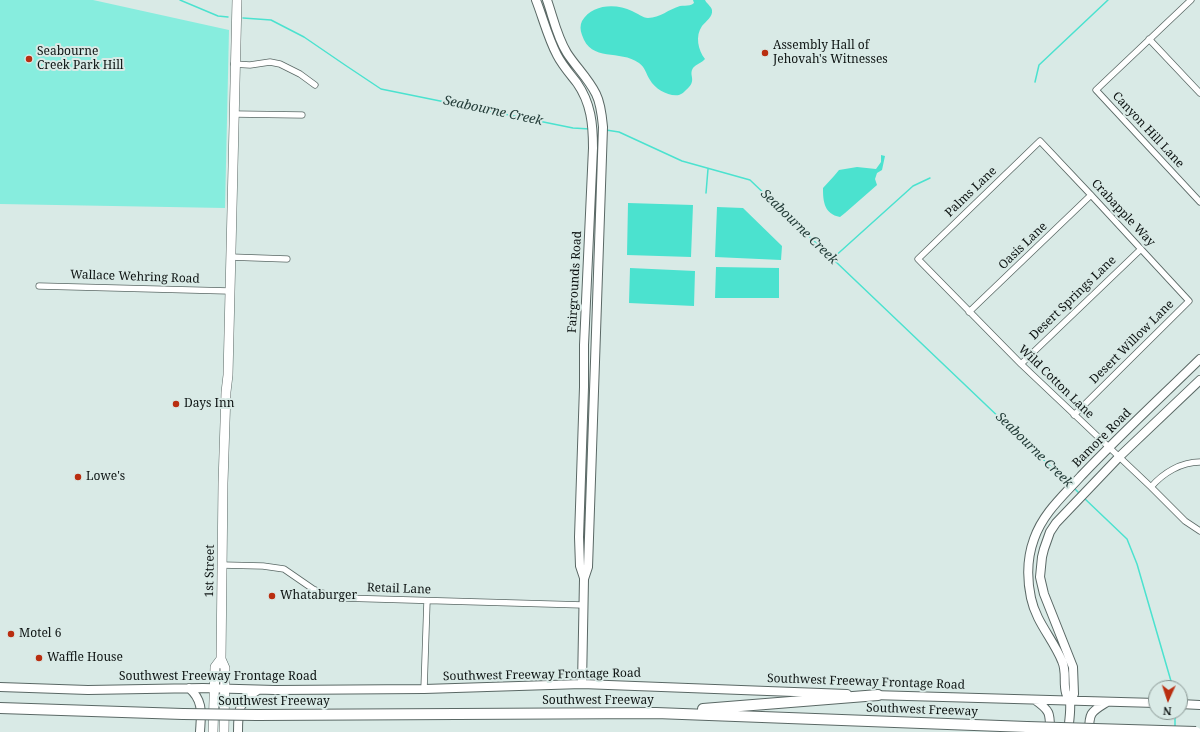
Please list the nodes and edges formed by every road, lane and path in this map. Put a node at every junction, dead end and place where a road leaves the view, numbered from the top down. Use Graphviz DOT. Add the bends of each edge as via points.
graph roads {
  1 [pos="237,0"];
  2 [pos="536,0"];
  3 [pos="547,0"];
  4 [pos="1191,0"];
  5 [pos="1149,39"];
  6 [pos="234,64"];
  7 [pos="315,84"];
  8 [pos="1200,93"];
  9 [pos="234,114"];
  10 [pos="302,115"];
  11 [pos="1040,141"];
  12 [pos="1091,195"];
  13 [pos="1200,202"];
  14 [pos="1141,249"];
  15 [pos="230,257"];
  16 [pos="287,259"];
  17 [pos="918,260"];
  18 [pos="39,286"];
  19 [pos="230,291"];
  20 [pos="1189,301"];
  21 [pos="969,312"];
  22 [pos="1200,359"];
  23 [pos="1021,364"];
  24 [pos="1200,380"];
  25 [pos="1074,415"];
  26 [pos="1109,447"];
  27 [pos="1119,457"];
  28 [pos="1200,462"];
  29 [pos="1151,487"];
  30 [pos="1200,531"];
  31 [pos="222,565"];
  32 [pos="584,579"];
  33 [pos="427,601"];
  34 [pos="583,605"];
  35 [pos="221,659"];
  36 [pos="582,684"];
  37 [pos="0,687"];
  38 [pos="190,688"];
  39 [pos="214,689"];
  40 [pos="225,689"];
  41 [pos="424,689"];
  42 [pos="258,690"];
  43 [pos="878,695"];
  44 [pos="1035,699"];
  45 [pos="1070,700"];
  46 [pos="1108,702"];
  47 [pos="1148,703"];
  48 [pos="0,708"];
  49 [pos="656,713"];
  50 [pos="200,732"];
  51 [pos="213,732"];
  52 [pos="224,732"];
  53 [pos="238,732"];
  54 [pos="1050,732"];
  55 [pos="1068,732"];
  56 [pos="1089,732"];
  57 [pos="1196,732"];
  1 -- 6 [label="main road, 1st Street"];
  2 -- 32 [label="street, Fairgrounds Road" via="558,57 586,98 593,128 579,537 580,566"];
  3 -- 32 [label="street, Fairgrounds Road" via="566,52 596,94 603,127 588,566"];
  4 -- 5 [label="street"];
  5 -- 8 [label="street"];
  5 -- 13 [label="street, Canyon Hill Lane" via="1096,90"];
  6 -- 7 [label="street" via="280,64"];
  6 -- 9 [label="main road, 1st Street"];
  9 -- 10 [label="street"];
  9 -- 15 [label="main road, 1st Street"];
  11 -- 12 [label="street, Crabapple Way"];
  11 -- 17 [label="street, Palms Lane"];
  12 -- 14 [label="street, Crabapple Way"];
  12 -- 21 [label="street, Oasis Lane"];
  14 -- 20 [label="street, Crabapple Way"];
  14 -- 23 [label="street, Desert Springs Lane"];
  15 -- 16 [label="street"];
  15 -- 19 [label="main road, 1st Street"];
  17 -- 21 [label="street, Wild Cotton Lane"];
  18 -- 19 [label="street, Wallace Wehring Road"];
  19 -- 31 [label="main road, 1st Street"];
  20 -- 25 [label="street, Desert Willow Lane"];
  21 -- 23 [label="street, Wild Cotton Lane"];
  22 -- 26 [label="street, Bamore Road"];
  23 -- 25 [label="street, Wild Cotton Lane"];
  24 -- 27 [label="street, Bamore Road"];
  25 -- 26 [label="street, Wild Cotton Lane"];
  26 -- 27 [label="street, Wild Cotton Lane"];
  26 -- 45 [label="street, Bamore Road" via="1056,502 1042,521 1031,548 1028,573 1034,609 1062,662 1066,674 1066,693"];
  27 -- 29 [label="street, Wild Cotton Lane"];
  27 -- 45 [label="street, Bamore Road" via="1050,532 1042,558 1040,577 1044,594 1073,667 1074,694"];
  28 -- 29 [label="street" via="1192,462 1175,469 1160,477"];
  29 -- 30 [label="street, Wild Cotton Lane" via="1185,521"];
  31 -- 33 [label="street, Retail Lane" via="284,569 313,589 336,597"];
  31 -- 35 [label="main road, 1st Street"];
  32 -- 34 [label="street, Fairgrounds Road"];
  33 -- 34 [label="street, Retail Lane"];
  33 -- 41 [label="street"];
  34 -- 36 [label="street, Fairgrounds Road"];
  35 -- 39 [label="main road, 1st Street" via="215,666"];
  35 -- 40 [label="main road, 1st Street" via="225,668"];
  36 -- 41 [label="street, Southwest Freeway Frontage Road"];
  36 -- 43 [label="street, Southwest Freeway Frontage Road"];
  37 -- 38 [label="street, Southwest Freeway Frontage Road" via="88,690"];
  38 -- 39 [label="street, Southwest Freeway Frontage Road"];
  38 -- 50 [label="street" via="198,696 200,703"];
  39 -- 40 [label="street, Southwest Freeway Frontage Road"];
  39 -- 51 [label="main road, 1st Street"];
  40 -- 42 [label="street, Southwest Freeway Frontage Road"];
  40 -- 52 [label="main road, 1st Street"];
  41 -- 42 [label="street, Southwest Freeway Frontage Road"];
  42 -- 53 [label="street" via="239,708"];
  43 -- 44 [label="street, Southwest Freeway Frontage Road"];
  43 -- 49 [label="highway"];
  44 -- 45 [label="street, Southwest Freeway Frontage Road"];
  44 -- 54 [label="street" via="1049,711"];
  45 -- 46 [label="street, Southwest Freeway Frontage Road"];
  45 -- 55 [label="street, Bamore Road"];
  46 -- 47 [label="street, Southwest Freeway Frontage Road"];
  46 -- 56 [label="street" via="1095,710 1089,718"];
  48 -- 49 [label="highway, Southwest Freeway, bridge" via="257,715"];
  49 -- 57 [label="highway, Southwest Freeway, bridge"];
}
